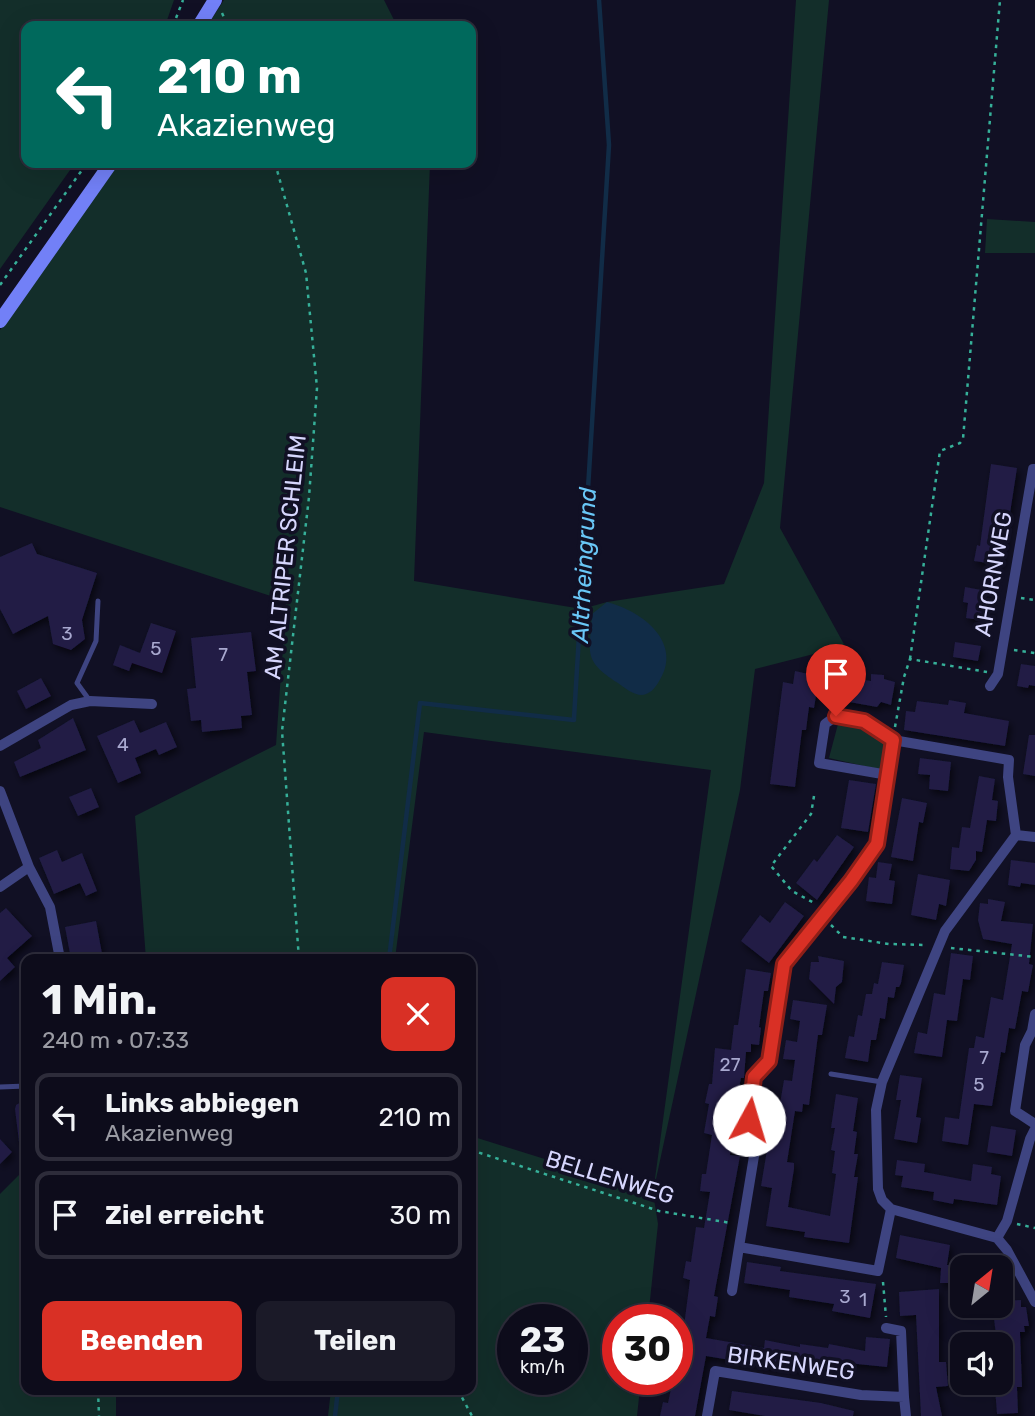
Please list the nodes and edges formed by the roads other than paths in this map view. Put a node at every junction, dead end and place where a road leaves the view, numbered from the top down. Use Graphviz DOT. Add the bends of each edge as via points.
graph roads {
  1 [pos="215,0"];
  2 [pos="202,21"];
  3 [pos="107,168"];
  4 [pos="0,321"];
  5 [pos="1035,469"];
  6 [pos="98,601"];
  7 [pos="990,686"];
  8 [pos="90,701"];
  9 [pos="152,704"];
  10 [pos="893,740"];
  11 [pos="0,746"];
  12 [pos="888,775"];
  13 [pos="0,791"];
  14 [pos="1016,835"];
  15 [pos="1035,837"];
  16 [pos="29,867"];
  17 [pos="0,887"];
  18 [pos="59,954"];
  19 [pos="1035,1014"];
  20 [pos="831,1074"];
  21 [pos="882,1082"];
  22 [pos="21,1086"];
  23 [pos="0,1087"];
  24 [pos="1035,1124"];
  25 [pos="1035,1129"];
  26 [pos="891,1209"];
  27 [pos="998,1238"];
  28 [pos="739,1247"];
  29 [pos="732,1291"];
  30 [pos="1035,1302"];
  31 [pos="887,1328"];
  32 [pos="904,1397"];
  33 [pos="707,1416"];
  34 [pos="906,1416"];
  1 -- 2 [label="street"];
  3 -- 4 [label="street"];
  5 -- 7 [label="street, AHORNWEG" via="998,674"];
  6 -- 8 [label="lane" via="96,641 77,682"];
  8 -- 9 [label="street"];
  8 -- 11 [label="street" via="71,705"];
  10 -- 12 [label="street"];
  10 -- 12 [label="street" via="864,721 836,716 825,724 819,763"];
  10 -- 14 [label="street" via="1009,760"];
  12 -- 28 [label="street" via="877,844 784,964 769,1061 754,1077 749,1120 757,1138"];
  13 -- 16 [label="street"];
  14 -- 15 [label="street"];
  14 -- 21 [label="street" via="945,930"];
  16 -- 17 [label="street"];
  16 -- 18 [label="street" via="50,907"];
  19 -- 24 [label="street" via="1015,1111"];
  20 -- 21 [label="lane"];
  21 -- 26 [label="street" via="876,1110 878,1189"];
  22 -- 23 [label="lane"];
  25 -- 27 [label="street"];
  26 -- 27 [label="street"];
  26 -- 28 [label="street" via="878,1271"];
  27 -- 30 [label="street"];
  28 -- 29 [label="street"];
  31 -- 32 [label="street" via="901,1331"];
  32 -- 33 [label="street, BIRKENWEG" via="861,1395 715,1371"];
  32 -- 34 [label="street"];
}
